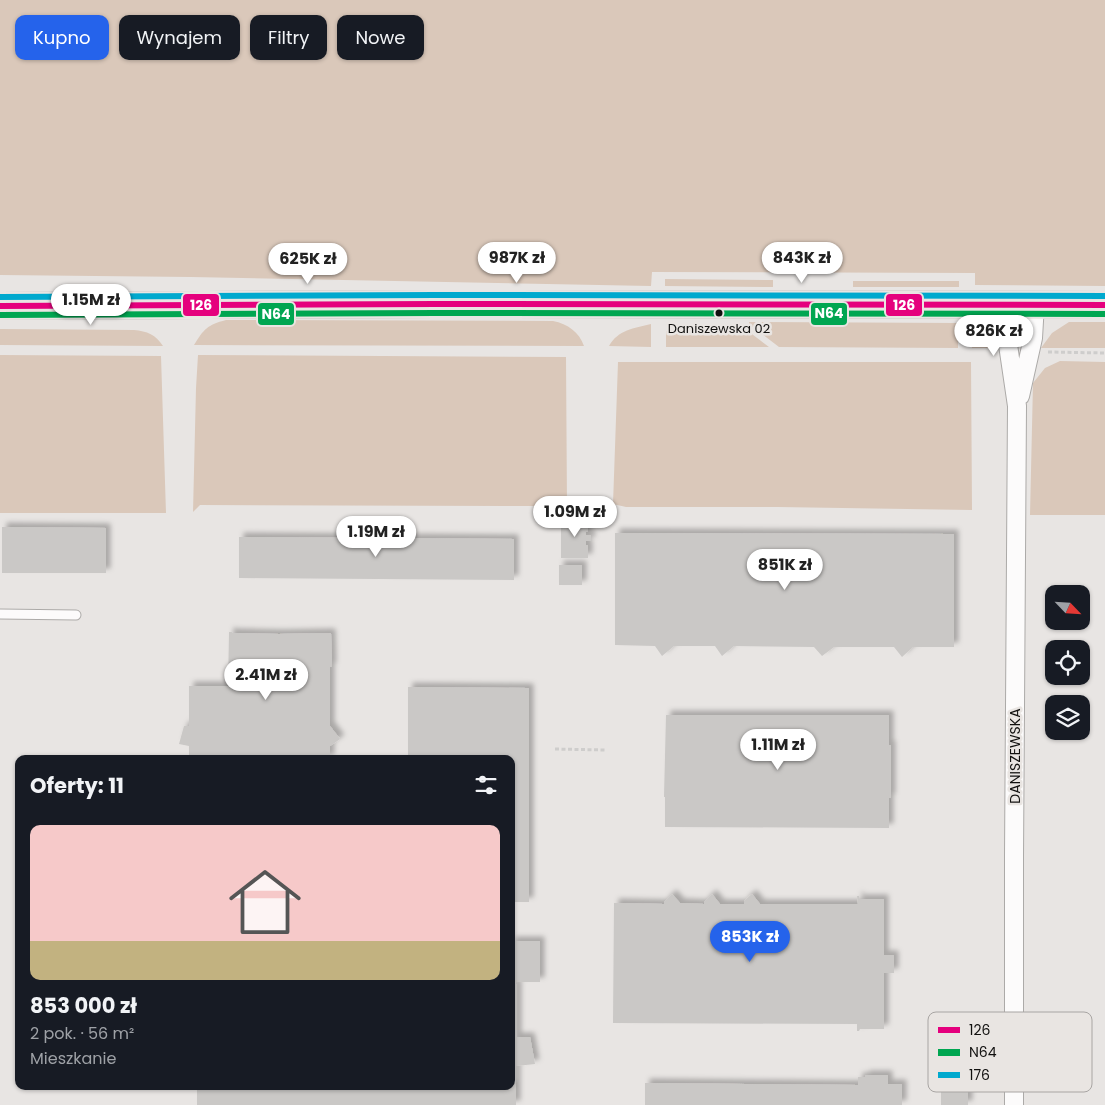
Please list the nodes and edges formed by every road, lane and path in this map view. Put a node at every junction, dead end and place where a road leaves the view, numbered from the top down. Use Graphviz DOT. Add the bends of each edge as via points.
graph roads {
  1 [pos="1006,304"];
  2 [pos="1035,304"];
  3 [pos="1105,305"];
  4 [pos="0,306"];
  5 [pos="1039,352"];
  6 [pos="1105,353"];
  7 [pos="1017,406"];
  8 [pos="0,614"];
  9 [pos="76,615"];
  10 [pos="555,749"];
  11 [pos="605,750"];
  12 [pos="1014,1012"];
  13 [pos="1014,1092"];
  14 [pos="1014,1105"];
  1 -- 2 [label="main road"];
  1 -- 4 [label="main road"];
  1 -- 7 [label="street, DANISZEWSKA" via="1007,338"];
  2 -- 3 [label="main road"];
  2 -- 7 [label="street, DANISZEWSKA" via="1033,338"];
  5 -- 6 [label="path"];
  7 -- 12 [label="street, DANISZEWSKA"];
  8 -- 9 [label="lane"];
  10 -- 11 [label="path"];
  13 -- 14 [label="street, DANISZEWSKA"];
}
